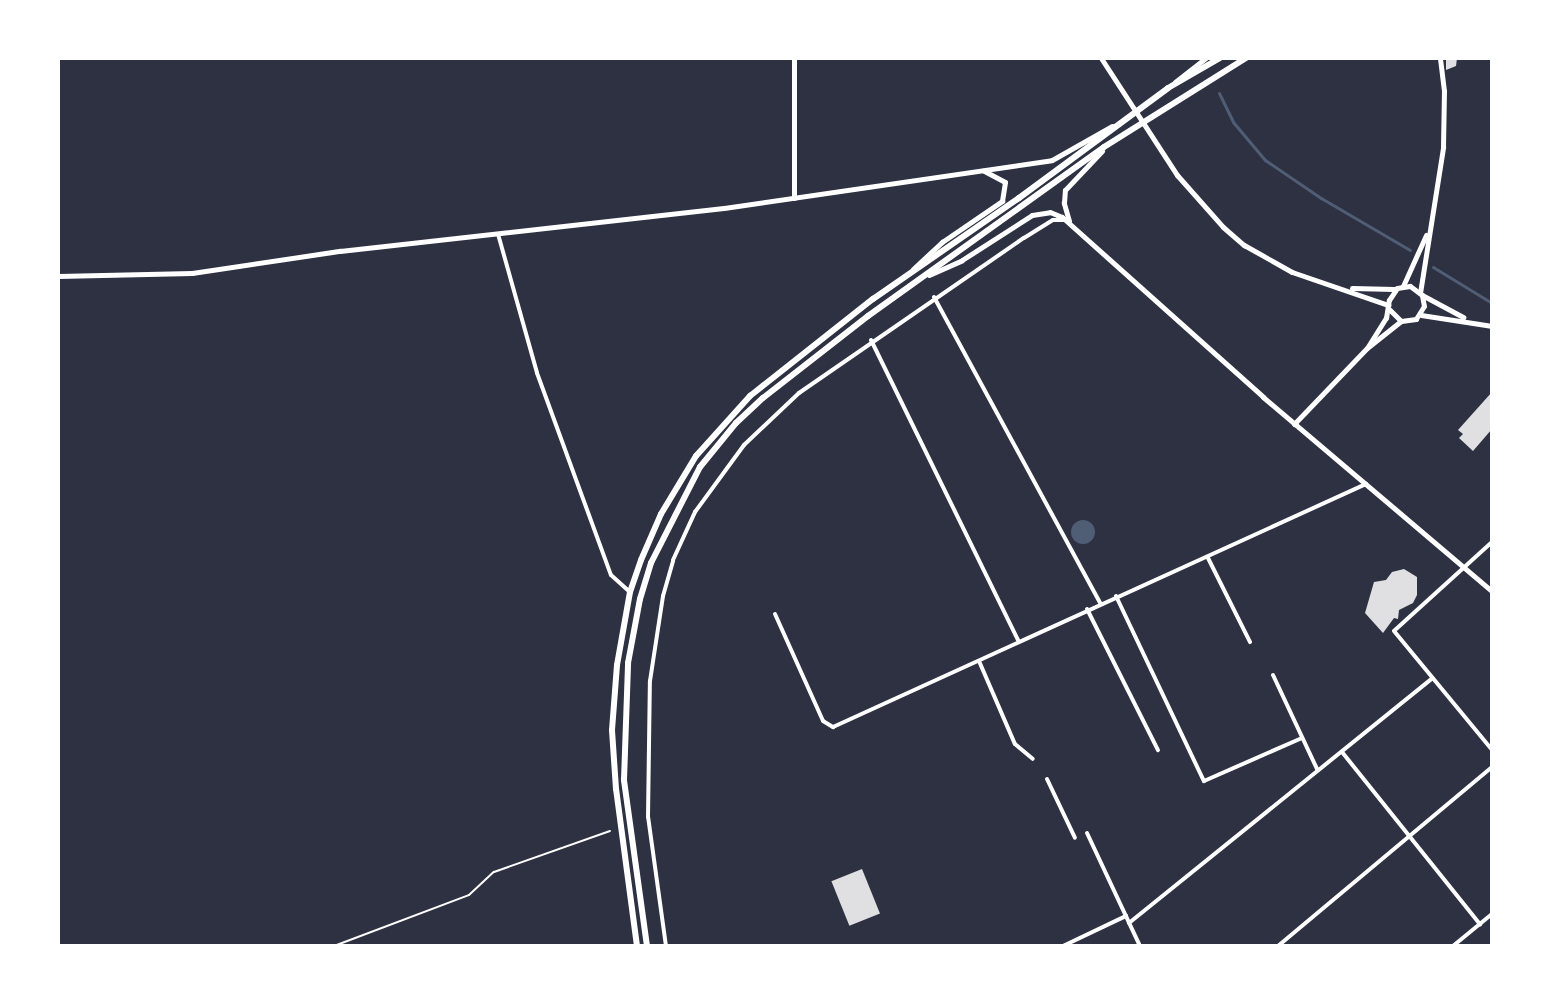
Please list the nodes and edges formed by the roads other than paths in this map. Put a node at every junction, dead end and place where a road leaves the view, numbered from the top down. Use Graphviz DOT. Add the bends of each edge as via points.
graph roads {
  1 [pos="794,58"];
  2 [pos="1101,58"];
  3 [pos="1206,58"];
  4 [pos="1220,58"];
  5 [pos="1246,58"];
  6 [pos="1440,58"];
  7 [pos="1168,88"];
  8 [pos="1128,117"];
  9 [pos="1104,147"];
  10 [pos="979,170"];
  11 [pos="794,198"];
  12 [pos="1069,222"];
  13 [pos="1429,231"];
  14 [pos="498,234"];
  15 [pos="909,273"];
  16 [pos="928,275"];
  17 [pos="58,276"];
  18 [pos="1400,287"];
  19 [pos="1343,288"];
  20 [pos="1421,294"];
  21 [pos="934,297"];
  22 [pos="1389,308"];
  23 [pos="1420,315"];
  24 [pos="1401,321"];
  25 [pos="1471,321"];
  26 [pos="1492,326"];
  27 [pos="871,340"];
  28 [pos="1367,348"];
  29 [pos="1294,424"];
  30 [pos="1366,484"];
  31 [pos="1492,542"];
  32 [pos="1208,558"];
  33 [pos="1465,568"];
  34 [pos="1492,591"];
  35 [pos="630,592"];
  36 [pos="1116,596"];
  37 [pos="1100,603"];
  38 [pos="1087,609"];
  39 [pos="775,614"];
  40 [pos="1018,641"];
  41 [pos="1250,642"];
  42 [pos="979,661"];
  43 [pos="1273,675"];
  44 [pos="1433,678"];
  45 [pos="1302,738"];
  46 [pos="1158,750"];
  47 [pos="1492,750"];
  48 [pos="1342,752"];
  49 [pos="1033,759"];
  50 [pos="1492,767"];
  51 [pos="1317,769"];
  52 [pos="1047,779"];
  53 [pos="1087,833"];
  54 [pos="1412,836"];
  55 [pos="1075,838"];
  56 [pos="1492,914"];
  57 [pos="1126,916"];
  58 [pos="1129,923"];
  59 [pos="1480,924"];
  60 [pos="637,946"];
  61 [pos="647,946"];
  62 [pos="666,946"];
  63 [pos="1063,946"];
  64 [pos="1140,946"];
  65 [pos="1278,946"];
  66 [pos="1453,946"];
  1 -- 11 [label="street"];
  2 -- 19 [label="street" via="1205,210 1244,245 1292,272"];
  3 -- 7 [label="street"];
  4 -- 7 [label="highway"];
  5 -- 9 [label="highway"];
  6 -- 13 [label="street" via="1443,147"];
  7 -- 8 [label="highway"];
  8 -- 10 [label="street" via="1052,160"];
  8 -- 15 [label="highway"];
  9 -- 12 [label="street" via="1065,190"];
  9 -- 16 [label="highway"];
  10 -- 11 [label="street"];
  10 -- 15 [label="street" via="1005,182 1002,201 942,242"];
  11 -- 14 [label="street"];
  12 -- 16 [label="street" via="1055,213 1037,212 962,260"];
  12 -- 21 [label="street" via="1053,220"];
  12 -- 29 [label="street"];
  13 -- 18 [label="street"];
  13 -- 20 [label="street"];
  14 -- 17 [label="street" via="173,274"];
  14 -- 35 [label="street" via="537,373 611,575"];
  15 -- 35 [label="highway" via="780,370 720,427 661,514"];
  16 -- 61 [label="highway" via="736,423 683,495 651,563 630,652 623,722 624,780"];
  18 -- 19 [label="street"];
  18 -- 20 [label="street"];
  18 -- 22 [label="street"];
  19 -- 22 [label="street"];
  20 -- 23 [label="street"];
  20 -- 25 [label="street"];
  21 -- 27 [label="street"];
  21 -- 37 [label="street"];
  22 -- 24 [label="street"];
  22 -- 28 [label="street"];
  23 -- 24 [label="street"];
  23 -- 25 [label="street"];
  24 -- 28 [label="street"];
  25 -- 26 [label="street"];
  27 -- 40 [label="street"];
  27 -- 62 [label="street" via="792,398 732,459 695,512 669,574 650,681 647,775"];
  28 -- 29 [label="street"];
  29 -- 30 [label="street"];
  30 -- 32 [label="street"];
  30 -- 33 [label="street"];
  31 -- 33 [label="street"];
  32 -- 36 [label="street"];
  32 -- 41 [label="street"];
  33 -- 34 [label="street"];
  33 -- 44 [label="street" via="1395,627"];
  35 -- 60 [label="highway" via="612,730"];
  36 -- 37 [label="street"];
  36 -- 45 [label="street" via="1204,781"];
  37 -- 38 [label="street"];
  38 -- 40 [label="street"];
  38 -- 46 [label="street"];
  39 -- 42 [label="street" via="823,721 833,727"];
  40 -- 42 [label="street"];
  42 -- 49 [label="street" via="1015,744"];
  43 -- 45 [label="street"];
  44 -- 47 [label="street"];
  44 -- 48 [label="street"];
  45 -- 51 [label="street"];
  48 -- 51 [label="street"];
  48 -- 54 [label="street"];
  50 -- 54 [label="street"];
  51 -- 58 [label="street"];
  52 -- 55 [label="street"];
  53 -- 57 [label="street"];
  54 -- 59 [label="street"];
  54 -- 65 [label="street"];
  56 -- 59 [label="street"];
  57 -- 58 [label="street"];
  57 -- 63 [label="street"];
  58 -- 64 [label="street"];
  59 -- 66 [label="street"];
}
